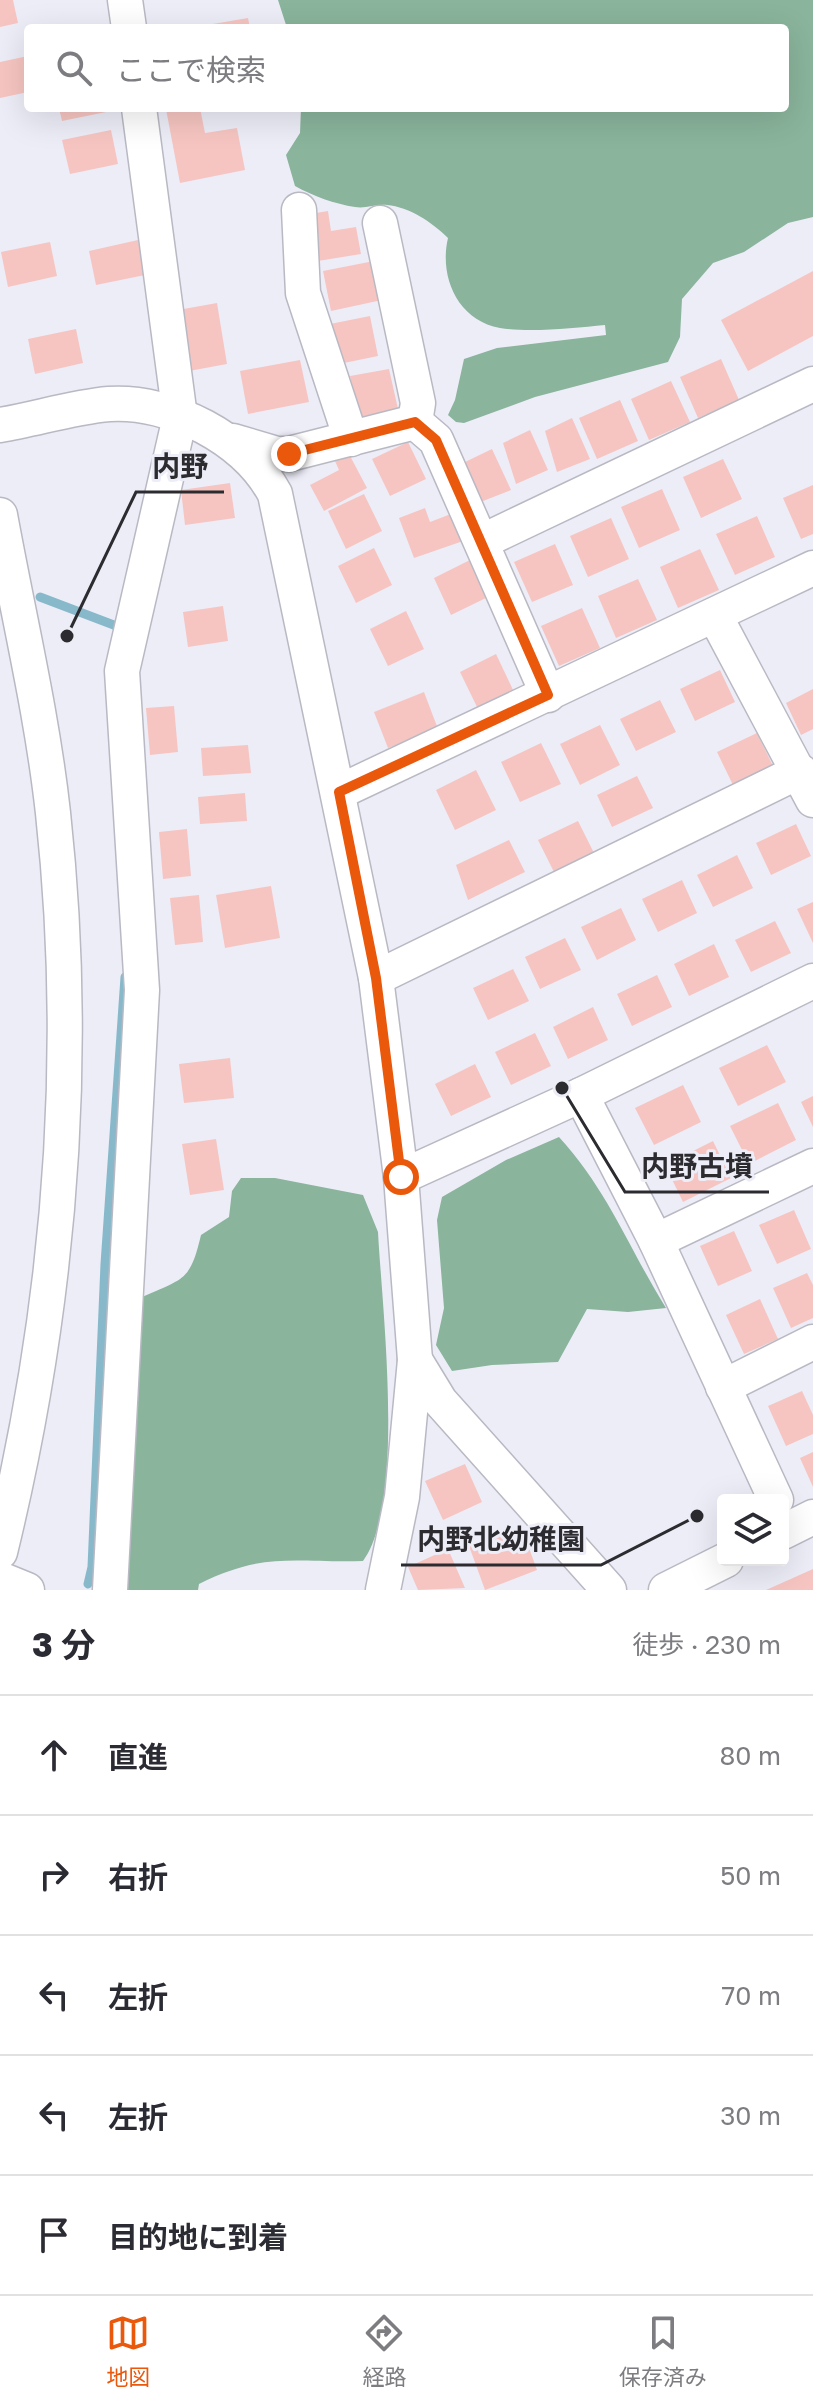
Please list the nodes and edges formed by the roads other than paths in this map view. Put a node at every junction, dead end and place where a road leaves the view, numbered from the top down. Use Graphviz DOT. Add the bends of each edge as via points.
graph roads {
  1 [pos="125,0"];
  2 [pos="128,24"];
  3 [pos="140,112"];
  4 [pos="299,210"];
  5 [pos="380,223"];
  6 [pos="813,384"];
  7 [pos="180,417"];
  8 [pos="415,422"];
  9 [pos="0,425"];
  10 [pos="222,437"];
  11 [pos="351,439"];
  12 [pos="0,520"];
  13 [pos="483,541"];
  14 [pos="813,568"];
  15 [pos="715,616"];
  16 [pos="548,695"];
  17 [pos="806,786"];
  18 [pos="339,792"];
  19 [pos="376,978"];
  20 [pos="813,981"];
  21 [pos="581,1095"];
  22 [pos="813,1166"];
  23 [pos="401,1177"];
  24 [pos="656,1241"];
  25 [pos="813,1342"];
  26 [pos="415,1360"];
  27 [pos="723,1387"];
  28 [pos="777,1494"];
  29 [pos="0,1552"];
  30 [pos="717,1564"];
  31 [pos="0,1579"];
  32 [pos="27,1590"];
  33 [pos="110,1590"];
  34 [pos="383,1590"];
  35 [pos="609,1590"];
  36 [pos="666,1590"];
  1 -- 2 [label="street"];
  3 -- 7 [label="street"];
  4 -- 11 [label="street" via="303,293"];
  5 -- 8 [label="street" via="418,403"];
  6 -- 13 [label="street"];
  7 -- 9 [label="street" via="109,404"];
  7 -- 10 [label="street"];
  7 -- 33 [label="street" via="122,671 142,990"];
  8 -- 11 [label="street"];
  8 -- 13 [label="street" via="436,440"];
  10 -- 11 [label="street" via="277,454"];
  10 -- 18 [label="street" via="257,467 275,494"];
  12 -- 29 [label="street" via="53,809 67,987 52,1259 32,1414"];
  13 -- 16 [label="street"];
  14 -- 15 [label="street"];
  15 -- 16 [label="street"];
  15 -- 17 [label="street"];
  16 -- 18 [label="street"];
  17 -- 19 [label="street"];
  18 -- 19 [label="street"];
  19 -- 23 [label="street"];
  20 -- 21 [label="street"];
  21 -- 23 [label="street"];
  21 -- 24 [label="street"];
  22 -- 24 [label="street"];
  23 -- 26 [label="street"];
  24 -- 27 [label="street"];
  25 -- 27 [label="street"];
  26 -- 34 [label="street" via="402,1497"];
  26 -- 35 [label="street" via="440,1401"];
  27 -- 28 [label="street"];
  30 -- 36 [label="street"];
  31 -- 32 [label="street"];
}
